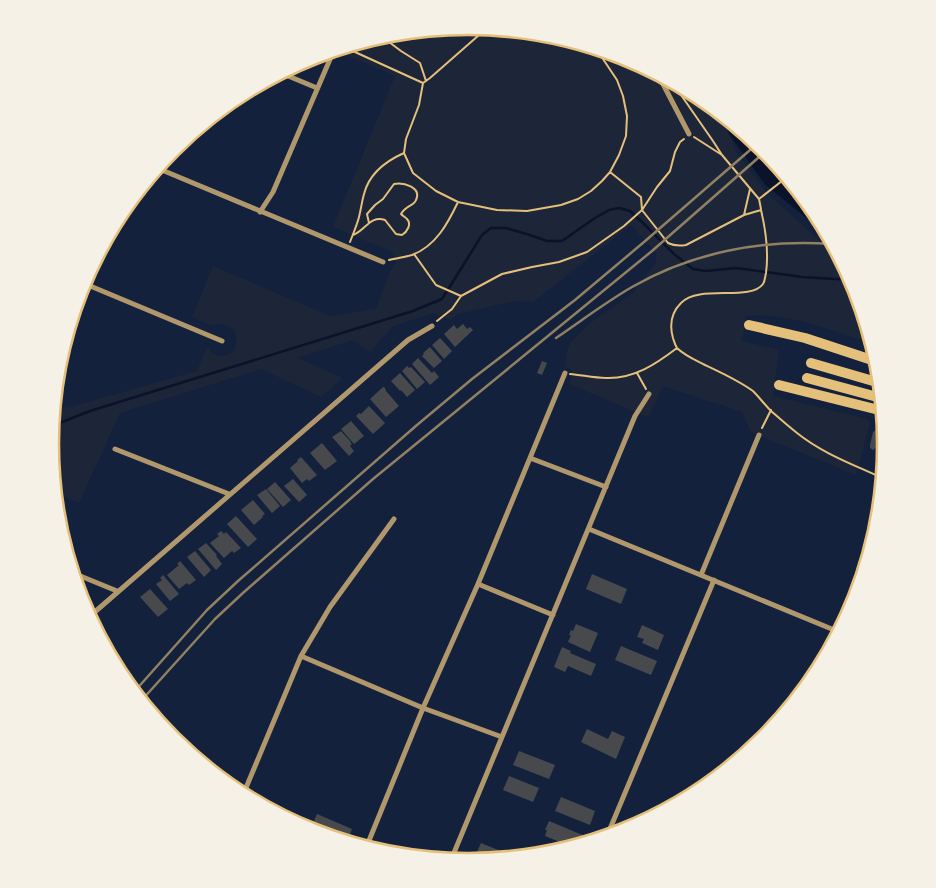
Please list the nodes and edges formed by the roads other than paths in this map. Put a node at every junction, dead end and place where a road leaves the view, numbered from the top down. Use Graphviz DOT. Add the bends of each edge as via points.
graph roads {
  1 [pos="330,60"];
  2 [pos="289,76"];
  3 [pos="663,85"];
  4 [pos="317,88"];
  5 [pos="689,134"];
  6 [pos="163,171"];
  7 [pos="260,212"];
  8 [pos="383,262"];
  9 [pos="90,286"];
  10 [pos="432,326"];
  11 [pos="749,326"];
  12 [pos="222,341"];
  13 [pos="868,359"];
  14 [pos="811,363"];
  15 [pos="565,373"];
  16 [pos="807,378"];
  17 [pos="872,381"];
  18 [pos="779,385"];
  19 [pos="649,394"];
  20 [pos="874,396"];
  21 [pos="875,410"];
  22 [pos="759,435"];
  23 [pos="115,449"];
  24 [pos="530,458"];
  25 [pos="606,487"];
  26 [pos="230,494"];
  27 [pos="394,520"];
  28 [pos="589,528"];
  29 [pos="701,575"];
  30 [pos="82,576"];
  31 [pos="714,580"];
  32 [pos="478,584"];
  33 [pos="117,591"];
  34 [pos="95,612"];
  35 [pos="553,615"];
  36 [pos="833,629"];
  37 [pos="301,656"];
  38 [pos="423,708"];
  39 [pos="502,737"];
  40 [pos="246,787"];
  41 [pos="611,827"];
  42 [pos="369,841"];
  43 [pos="454,852"];
  1 -- 4 [label="street"];
  2 -- 4 [label="street"];
  3 -- 5 [label="street"];
  4 -- 7 [label="street" via="273,192"];
  6 -- 7 [label="street"];
  7 -- 8 [label="street"];
  9 -- 12 [label="street"];
  10 -- 26 [label="street" via="408,340"];
  11 -- 13 [label="highway" via="805,338"];
  14 -- 17 [label="highway"];
  15 -- 24 [label="street"];
  16 -- 20 [label="highway"];
  18 -- 21 [label="highway"];
  19 -- 25 [label="street" via="635,416"];
  22 -- 29 [label="street"];
  23 -- 26 [label="street"];
  24 -- 25 [label="street"];
  24 -- 32 [label="street"];
  25 -- 28 [label="street"];
  26 -- 33 [label="street"];
  27 -- 37 [label="street" via="330,607"];
  28 -- 29 [label="street"];
  28 -- 35 [label="street"];
  29 -- 31 [label="street"];
  30 -- 33 [label="street"];
  31 -- 36 [label="street"];
  31 -- 41 [label="street"];
  32 -- 35 [label="street"];
  32 -- 38 [label="street"];
  33 -- 34 [label="street"];
  35 -- 39 [label="street"];
  37 -- 38 [label="street"];
  37 -- 40 [label="street"];
  38 -- 39 [label="street"];
  38 -- 42 [label="street"];
  39 -- 43 [label="street"];
}
